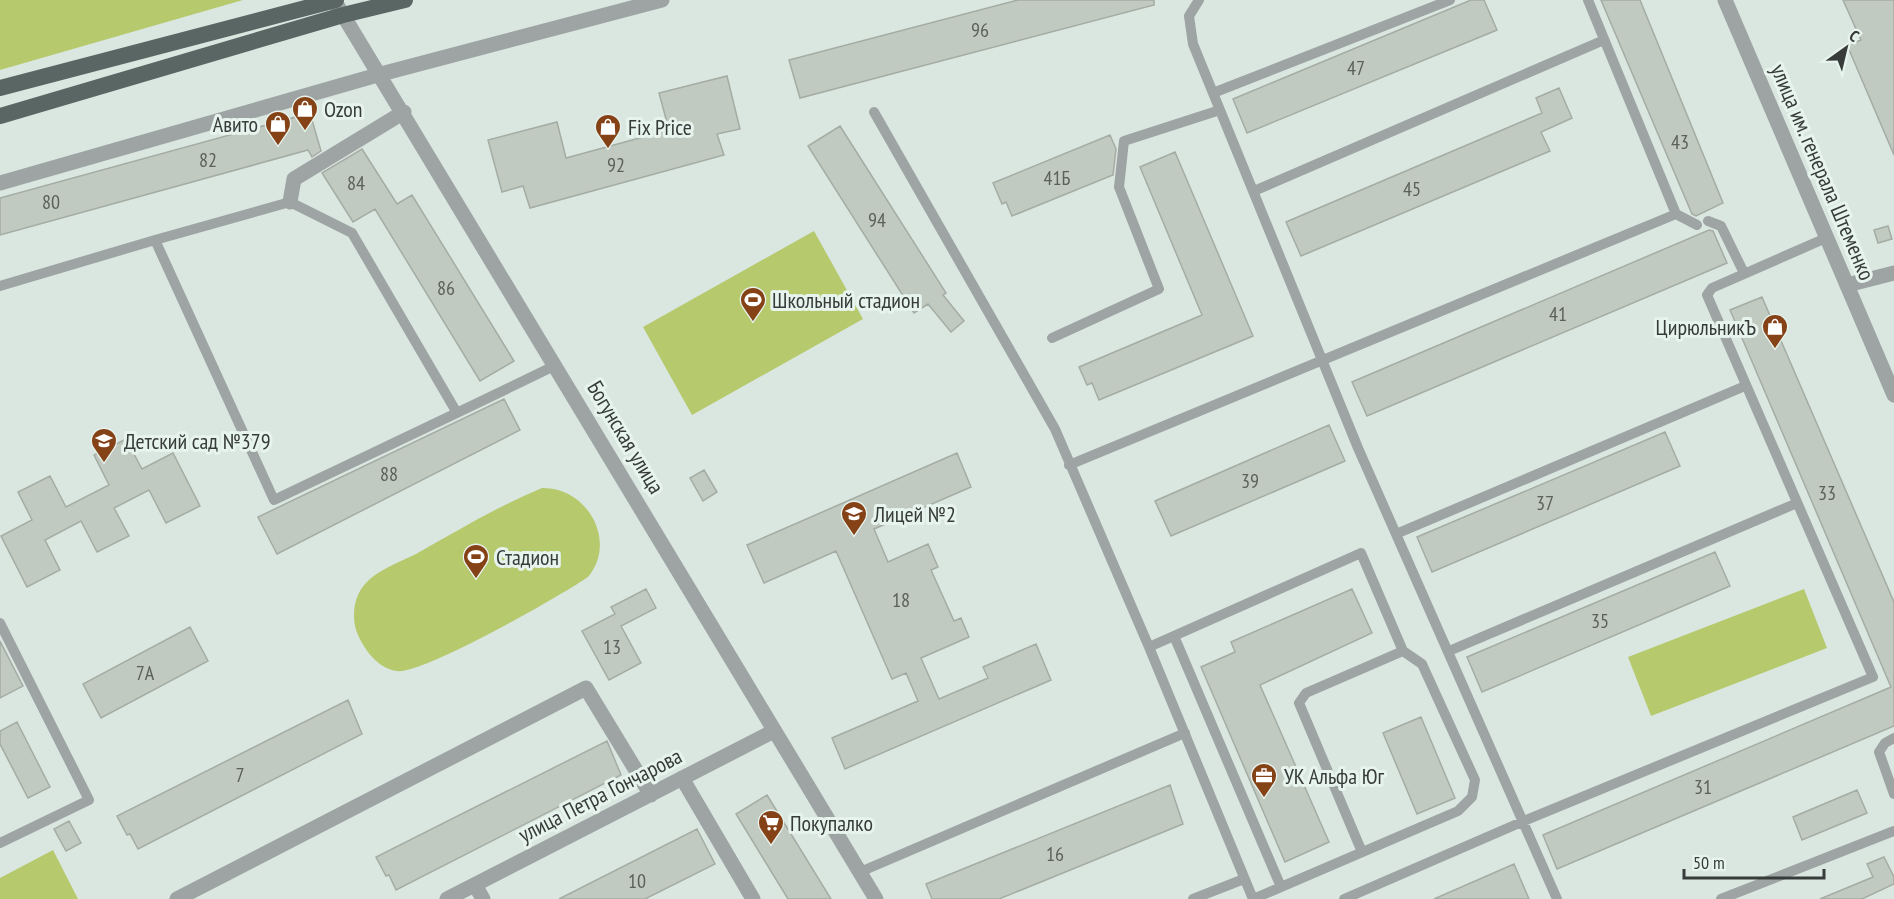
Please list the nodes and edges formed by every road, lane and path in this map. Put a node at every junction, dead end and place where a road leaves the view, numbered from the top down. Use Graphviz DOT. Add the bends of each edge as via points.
graph roads {
  1 [pos="405,0"];
  2 [pos="662,0"];
  3 [pos="1199,0"];
  4 [pos="1450,0"];
  5 [pos="1588,0"];
  6 [pos="1725,0"];
  7 [pos="337,4"];
  8 [pos="1604,40"];
  9 [pos="381,74"];
  10 [pos="0,88"];
  11 [pos="1213,93"];
  12 [pos="1220,110"];
  13 [pos="404,112"];
  14 [pos="874,112"];
  15 [pos="0,116"];
  16 [pos="0,183"];
  17 [pos="1254,191"];
  18 [pos="291,202"];
  19 [pos="1676,214"];
  20 [pos="1708,221"];
  21 [pos="1697,225"];
  22 [pos="1826,238"];
  23 [pos="156,240"];
  24 [pos="1744,273"];
  25 [pos="1894,273"];
  26 [pos="1847,285"];
  27 [pos="0,286"];
  28 [pos="1052,338"];
  29 [pos="1322,361"];
  30 [pos="556,365"];
  31 [pos="1745,386"];
  32 [pos="1894,394"];
  33 [pos="456,412"];
  34 [pos="1069,465"];
  35 [pos="1797,503"];
  36 [pos="1396,534"];
  37 [pos="0,623"];
  38 [pos="1174,636"];
  39 [pos="4,639"];
  40 [pos="1149,646"];
  41 [pos="1403,651"];
  42 [pos="1449,651"];
  43 [pos="1886,675"];
  44 [pos="1872,677"];
  45 [pos="774,731"];
  46 [pos="1185,734"];
  47 [pos="1894,738"];
  48 [pos="682,778"];
  49 [pos="1894,794"];
  50 [pos="651,795"];
  51 [pos="1524,821"];
  52 [pos="1894,831"];
  53 [pos="0,843"];
  54 [pos="1362,852"];
  55 [pos="860,872"];
  56 [pos="1244,879"];
  57 [pos="476,885"];
  58 [pos="1281,887"];
  59 [pos="177,899"];
  60 [pos="447,899"];
  61 [pos="483,899"];
  62 [pos="753,899"];
  63 [pos="876,899"];
  64 [pos="1193,899"];
  65 [pos="1253,899"];
  66 [pos="1344,899"];
  67 [pos="1557,899"];
  68 [pos="1721,899"];
  1 -- 7 [label="highway"];
  2 -- 9 [label="street"];
  3 -- 11 [label="lane" via="1190,16 1193,44"];
  4 -- 11 [label="lane"];
  5 -- 8 [label="lane"];
  6 -- 22 [label="street, улица им. генерала Штеменко"];
  7 -- 9 [label="street, Богунская улица"];
  7 -- 10 [label="highway"];
  7 -- 15 [label="highway"];
  8 -- 17 [label="lane"];
  8 -- 19 [label="lane"];
  9 -- 13 [label="street, Богунская улица"];
  9 -- 16 [label="street"];
  11 -- 12 [label="lane"];
  12 -- 17 [label="lane"];
  12 -- 28 [label="lane" via="1124,141 1119,188 1159,289"];
  13 -- 18 [label="street" via="294,179"];
  13 -- 30 [label="street, Богунская улица"];
  14 -- 34 [label="lane" via="1055,429"];
  17 -- 29 [label="lane"];
  18 -- 23 [label="lane"];
  18 -- 33 [label="lane" via="352,232"];
  19 -- 21 [label="lane"];
  19 -- 29 [label="lane"];
  20 -- 24 [label="lane" via="1721,226"];
  22 -- 24 [label="lane"];
  22 -- 26 [label="street, улица им. генерала Штеменко"];
  23 -- 27 [label="lane"];
  23 -- 33 [label="lane" via="274,500"];
  24 -- 31 [label="lane" via="1712,288 1707,295"];
  25 -- 26 [label="street"];
  26 -- 32 [label="street, улица им. генерала Штеменко"];
  29 -- 34 [label="lane"];
  29 -- 36 [label="lane"];
  30 -- 33 [label="lane"];
  30 -- 45 [label="street, Богунская улица"];
  31 -- 35 [label="lane"];
  31 -- 36 [label="lane"];
  34 -- 40 [label="lane"];
  35 -- 42 [label="lane"];
  35 -- 44 [label="lane"];
  36 -- 42 [label="lane"];
  37 -- 39 [label="lane"];
  38 -- 40 [label="lane"];
  38 -- 41 [label="lane" via="1361,554"];
  38 -- 58 [label="lane"];
  39 -- 53 [label="lane" via="88,800"];
  40 -- 46 [label="lane"];
  41 -- 54 [label="lane" via="1306,693 1299,703"];
  41 -- 54 [label="lane" via="1422,664 1475,780 1472,797 1458,811"];
  42 -- 51 [label="lane"];
  43 -- 44 [label="lane"];
  44 -- 51 [label="lane"];
  45 -- 48 [label="street, улица Петра Гончарова"];
  45 -- 55 [label="street, Богунская улица"];
  46 -- 55 [label="lane"];
  46 -- 56 [label="lane"];
  47 -- 49 [label="lane" via="1879,752"];
  48 -- 50 [label="street, улица Петра Гончарова"];
  48 -- 62 [label="street"];
  50 -- 57 [label="street, улица Петра Гончарова"];
  50 -- 59 [label="street" via="586,688"];
  51 -- 66 [label="lane"];
  51 -- 67 [label="lane"];
  52 -- 68 [label="lane"];
  54 -- 58 [label="lane"];
  55 -- 63 [label="street, Богунская улица"];
  56 -- 64 [label="lane"];
  56 -- 65 [label="lane"];
  57 -- 60 [label="street, улица Петра Гончарова"];
  57 -- 61 [label="street"];
  58 -- 65 [label="lane"];
}
